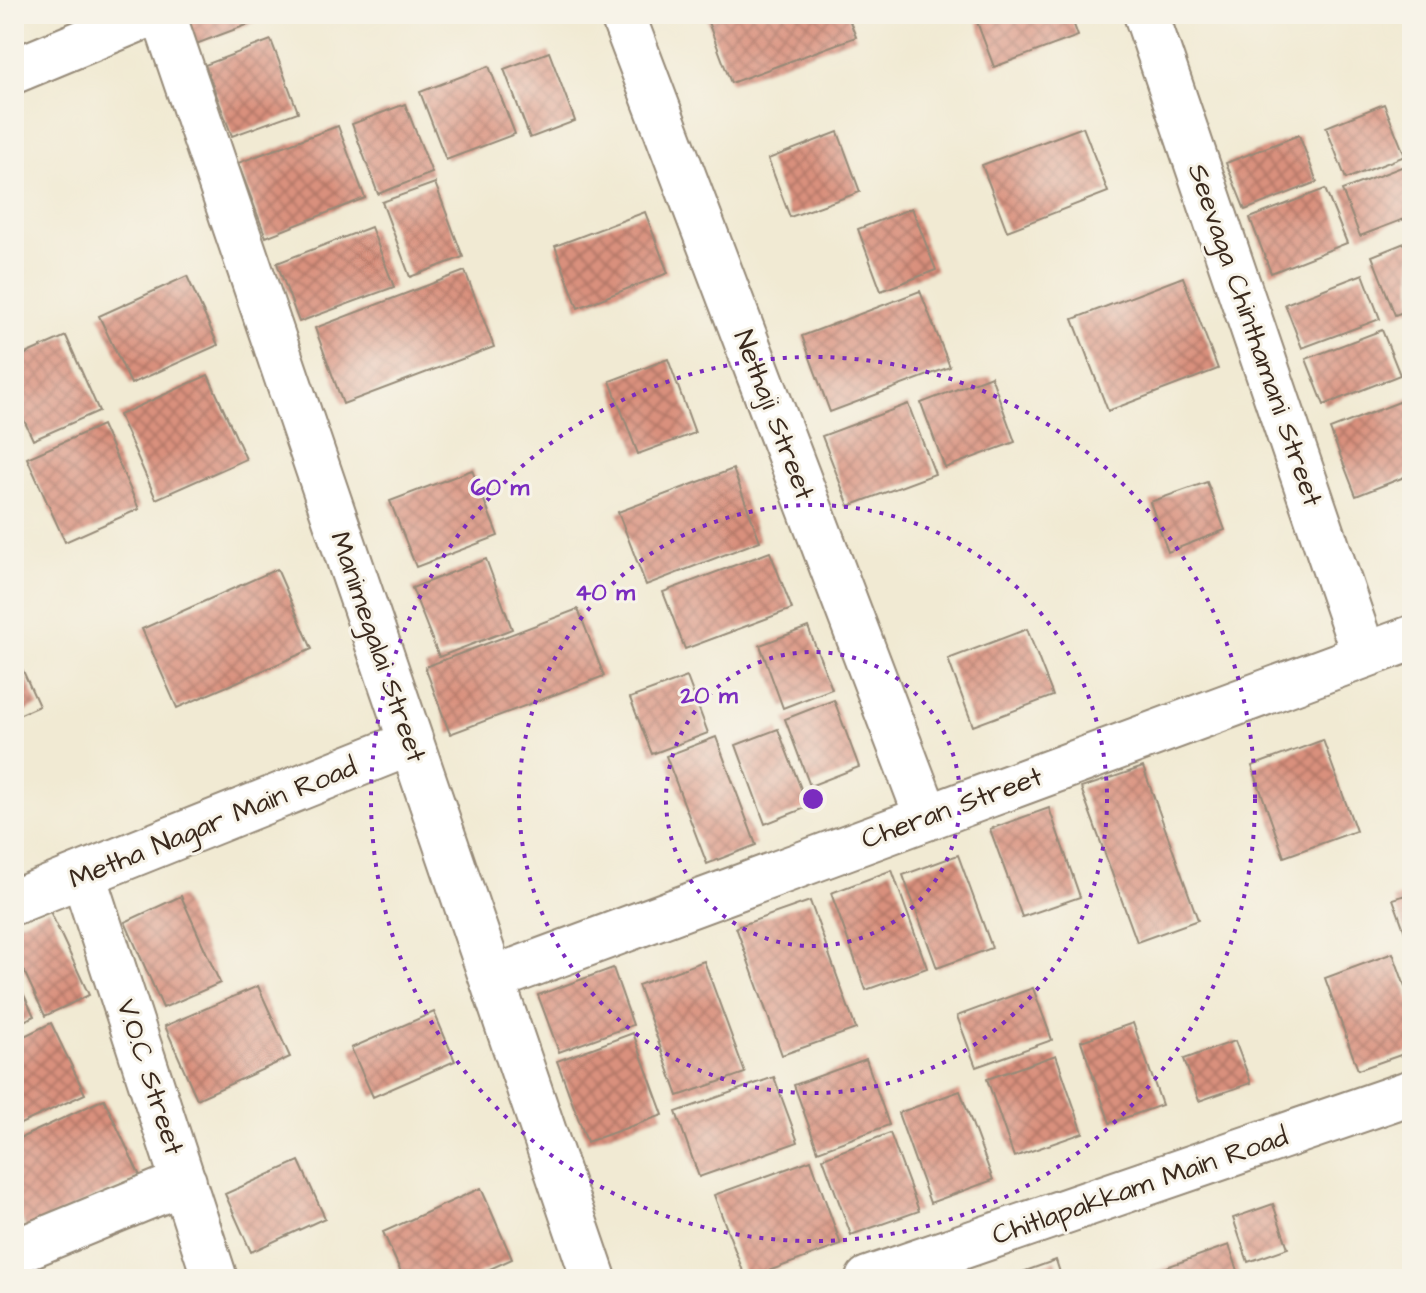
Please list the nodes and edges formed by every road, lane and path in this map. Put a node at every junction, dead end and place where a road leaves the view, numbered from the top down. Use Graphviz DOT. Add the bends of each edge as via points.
graph roads {
  1 [pos="151,14"];
  2 [pos="163,14"];
  3 [pos="622,14"];
  4 [pos="1146,14"];
  5 [pos="14,71"];
  6 [pos="1412,638"];
  7 [pos="1364,655"];
  8 [pos="411,743"];
  9 [pos="927,817"];
  10 [pos="83,875"];
  11 [pos="14,902"];
  12 [pos="492,979"];
  13 [pos="1412,1092"];
  14 [pos="184,1182"];
  15 [pos="14,1252"];
  16 [pos="215,1279"];
  17 [pos="594,1279"];
  18 [pos="868,1279"];
  1 -- 5 [label="street"];
  2 -- 8 [label="street, Manimegalai Street"];
  3 -- 9 [label="street, Nethaji Street"];
  4 -- 7 [label="street, Seevaga Chinthamani Street"];
  6 -- 7 [label="street, Cheran Street"];
  7 -- 9 [label="street, Cheran Street"];
  8 -- 10 [label="street, Metha Nagar Main Road"];
  8 -- 12 [label="street, Manimegalai Street"];
  9 -- 12 [label="street, Cheran Street"];
  10 -- 11 [label="street, Metha Nagar Main Road"];
  10 -- 14 [label="street, V.O.C Street"];
  12 -- 17 [label="street, Manimegalai Street"];
  13 -- 18 [label="street, Chitlapakkam Main Road"];
  14 -- 15 [label="street"];
  14 -- 16 [label="street, V.O.C Street"];
}
